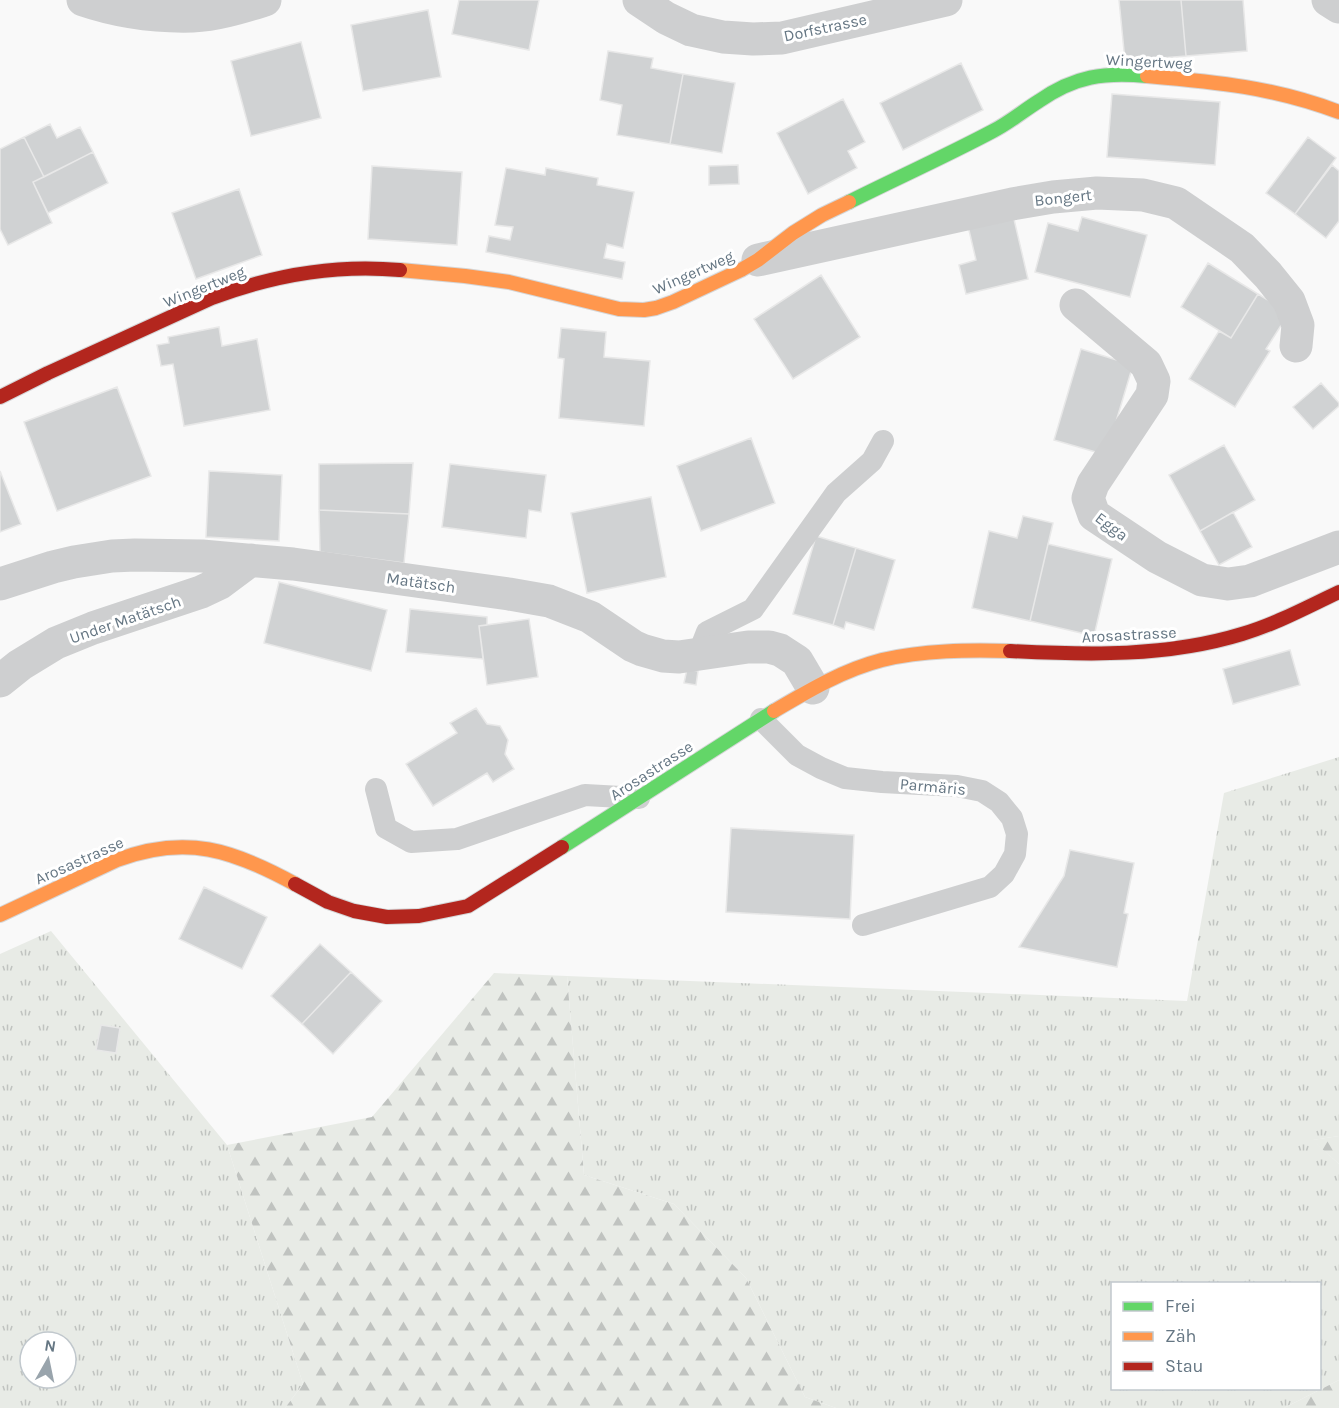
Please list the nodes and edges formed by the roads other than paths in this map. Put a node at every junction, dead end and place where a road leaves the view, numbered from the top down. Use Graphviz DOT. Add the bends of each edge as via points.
graph roads {
  1 [pos="83,0"];
  2 [pos="265,0"];
  3 [pos="639,0"];
  4 [pos="946,0"];
  5 [pos="1328,0"];
  6 [pos="1339,7"];
  7 [pos="1339,112"];
  8 [pos="758,260"];
  9 [pos="1076,305"];
  10 [pos="1296,346"];
  11 [pos="0,398"];
  12 [pos="883,441"];
  13 [pos="1339,547"];
  14 [pos="251,560"];
  15 [pos="0,584"];
  16 [pos="1339,592"];
  17 [pos="698,655"];
  18 [pos="0,681"];
  19 [pos="813,688"];
  20 [pos="761,718"];
  21 [pos="376,789"];
  22 [pos="639,798"];
  23 [pos="0,915"];
  24 [pos="863,925"];
  1 -- 2 [label="street" via="142,14 193,16"];
  3 -- 4 [label="street, Dorfstrasse" via="691,30 753,39 782,38"];
  5 -- 6 [label="street"];
  7 -- 8 [label="main road, Wingertweg" via="1309,100 1239,84 1127,74 1084,78 1050,93 994,131 822,215"];
  8 -- 10 [label="street, Bongert" via="1053,196 1143,195 1176,203 1242,248 1290,301 1298,324"];
  8 -- 11 [label="main road, Wingertweg" via="673,302 644,310 619,309 509,282 427,272 351,269 293,274 212,298"];
  9 -- 13 [label="street, Egga" via="1146,364 1154,381 1149,401 1093,484 1088,498 1094,515 1156,557 1202,580 1228,584 1250,581"];
  12 -- 17 [label="lane" via="872,461 836,493 753,609 707,632"];
  14 -- 15 [label="street, Matätsch" via="112,556 53,567"];
  14 -- 17 [label="street, Matätsch" via="542,600 590,617 642,650 663,656"];
  14 -- 18 [label="street, Under Matätsch" via="201,592 56,643"];
  16 -- 19 [label="main road, Arosastrasse" via="1266,626 1188,647 1102,653 966,651 909,655 855,669"];
  17 -- 19 [label="street, Matätsch" via="748,647 780,650 797,662"];
  19 -- 20 [label="main road, Arosastrasse"];
  20 -- 22 [label="main road, Arosastrasse"];
  20 -- 24 [label="lane, Parmäris" via="797,755 844,778 982,791 999,802 1012,818 1017,834 1015,854 1004,874 990,887"];
  21 -- 22 [label="lane" via="386,828 411,842 457,839 585,795"];
  22 -- 23 [label="main road, Arosastrasse" via="468,906 443,913 393,918 364,914 315,896 243,858 181,847 138,852 115,860"];
}
